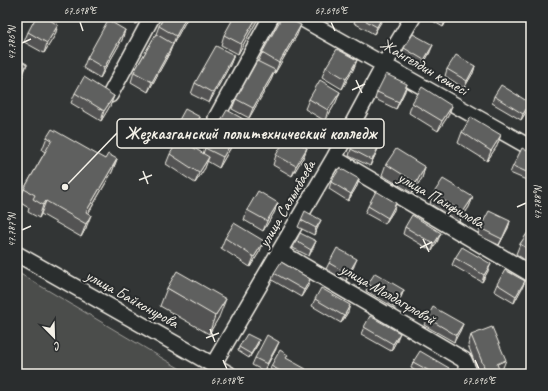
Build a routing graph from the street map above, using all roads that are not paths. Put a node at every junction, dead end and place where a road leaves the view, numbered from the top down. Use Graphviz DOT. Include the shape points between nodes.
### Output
graph roads {
  1 [pos="152,17"];
  2 [pos="271,17"];
  3 [pos="299,17"];
  4 [pos="413,17"];
  5 [pos="384,65"];
  6 [pos="110,95"];
  7 [pos="216,118"];
  8 [pos="531,148"];
  9 [pos="334,158"];
  10 [pos="280,252"];
  11 [pos="17,254"];
  12 [pos="531,274"];
  13 [pos="213,365"];
  14 [pos="229,374"];
  15 [pos="470,374"];
  1 -- 6 [label="street"];
  2 -- 7 [label="street"];
  3 -- 5 [label="street, Жангелдин көшесі"];
  4 -- 5 [label="street, улица Салыкбаева"];
  5 -- 8 [label="street, Жангелдин көшесі"];
  5 -- 9 [label="street, улица Салыкбаева"];
  9 -- 10 [label="street, улица Салыкбаева"];
  9 -- 12 [label="street, улица Панфилова"];
  10 -- 13 [label="street, улица Салыкбаева"];
  10 -- 15 [label="street, улица Молдагуловой" via="464,360"];
  11 -- 13 [label="street, улица Байконурова"];
  13 -- 14 [label="street, улица Байконурова"];
}
